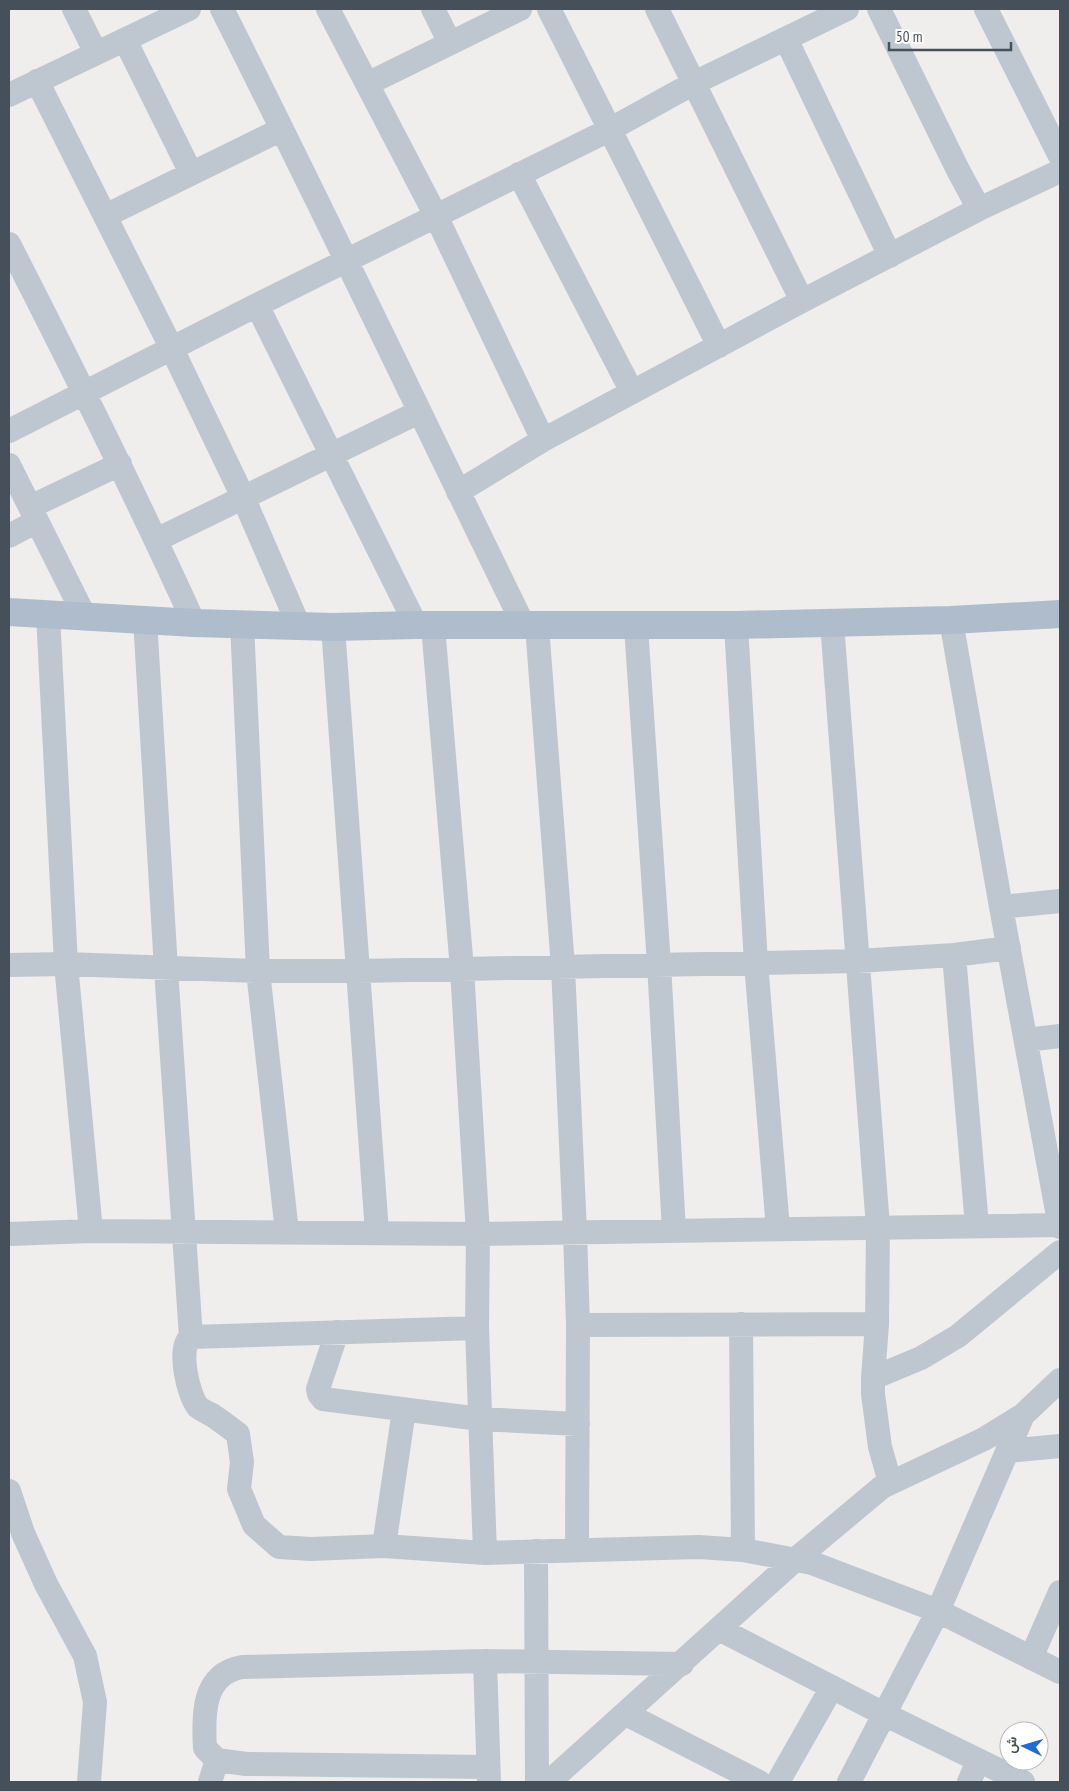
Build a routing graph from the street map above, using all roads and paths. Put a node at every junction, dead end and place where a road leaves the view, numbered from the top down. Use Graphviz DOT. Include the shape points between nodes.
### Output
graph roads {
  1 [pos="74,9"];
  2 [pos="189,9"];
  3 [pos="222,9"];
  4 [pos="328,9"];
  5 [pos="433,9"];
  6 [pos="520,9"];
  7 [pos="549,9"];
  8 [pos="656,9"];
  9 [pos="848,9"];
  10 [pos="879,9"];
  11 [pos="991,10"];
  12 [pos="786,39"];
  13 [pos="125,40"];
  14 [pos="450,43"];
  15 [pos="96,54"];
  16 [pos="37,81"];
  17 [pos="694,83"];
  18 [pos="367,84"];
  19 [pos="9,95"];
  20 [pos="282,129"];
  21 [pos="609,130"];
  22 [pos="1060,156"];
  23 [pos="1060,171"];
  24 [pos="191,174"];
  25 [pos="519,174"];
  26 [pos="979,209"];
  27 [pos="105,216"];
  28 [pos="436,216"];
  29 [pos="9,244"];
  30 [pos="890,256"];
  31 [pos="346,260"];
  32 [pos="802,301"];
  33 [pos="257,305"];
  34 [pos="719,346"];
  35 [pos="172,349"];
  36 [pos="632,392"];
  37 [pos="85,393"];
  38 [pos="418,412"];
  39 [pos="9,431"];
  40 [pos="543,440"];
  41 [pos="331,453"];
  42 [pos="120,464"];
  43 [pos="9,465"];
  44 [pos="458,492"];
  45 [pos="243,497"];
  46 [pos="33,514"];
  47 [pos="9,536"];
  48 [pos="156,540"];
  49 [pos="9,612"];
  50 [pos="48,614"];
  51 [pos="1060,614"];
  52 [pos="85,617"];
  53 [pos="145,619"];
  54 [pos="951,620"];
  55 [pos="194,623"];
  56 [pos="832,623"];
  57 [pos="242,624"];
  58 [pos="424,625"];
  59 [pos="299,626"];
  60 [pos="530,626"];
  61 [pos="636,626"];
  62 [pos="736,626"];
  63 [pos="333,627"];
  64 [pos="1060,901"];
  65 [pos="1000,907"];
  66 [pos="1010,948"];
  67 [pos="954,955"];
  68 [pos="857,961"];
  69 [pos="756,963"];
  70 [pos="66,964"];
  71 [pos="659,964"];
  72 [pos="9,965"];
  73 [pos="563,967"];
  74 [pos="462,968"];
  75 [pos="166,969"];
  76 [pos="258,971"];
  77 [pos="358,971"];
  78 [pos="1060,1036"];
  79 [pos="1026,1040"];
  80 [pos="977,1226"];
  81 [pos="1060,1226"];
  82 [pos="878,1227"];
  83 [pos="778,1229"];
  84 [pos="91,1230"];
  85 [pos="184,1231"];
  86 [pos="674,1231"];
  87 [pos="287,1232"];
  88 [pos="378,1232"];
  89 [pos="575,1232"];
  90 [pos="9,1234"];
  91 [pos="478,1234"];
  92 [pos="1060,1252"];
  93 [pos="741,1324"];
  94 [pos="877,1324"];
  95 [pos="578,1325"];
  96 [pos="477,1328"];
  97 [pos="337,1332"];
  98 [pos="191,1336"];
  99 [pos="873,1378"];
  100 [pos="1060,1380"];
  101 [pos="404,1410"];
  102 [pos="1023,1415"];
  103 [pos="480,1419"];
  104 [pos="578,1424"];
  105 [pos="1060,1446"];
  106 [pos="1007,1451"];
  107 [pos="890,1482"];
  108 [pos="9,1491"];
  109 [pos="384,1546"];
  110 [pos="577,1550"];
  111 [pos="742,1550"];
  112 [pos="536,1551"];
  113 [pos="485,1553"];
  114 [pos="796,1559"];
  115 [pos="1060,1592"];
  116 [pos="938,1611"];
  117 [pos="719,1629"];
  118 [pos="1031,1658"];
  119 [pos="485,1661"];
  120 [pos="535,1661"];
  121 [pos="682,1664"];
  122 [pos="1060,1672"];
  123 [pos="832,1687"];
  124 [pos="626,1714"];
  125 [pos="884,1714"];
  126 [pos="978,1761"];
  127 [pos="214,1771"];
  128 [pos="279,1773"];
  129 [pos="353,1774"];
  130 [pos="488,1775"];
  131 [pos="89,1782"];
  132 [pos="537,1782"];
  133 [pos="550,1782"];
  134 [pos="759,1782"];
  135 [pos="778,1782"];
  136 [pos="849,1782"];
  137 [pos="969,1782"];
  138 [pos="1023,1782"];
  1 -- 15 [label="street"];
  2 -- 13 [label="street"];
  3 -- 20 [label="street"];
  4 -- 18 [label="street"];
  5 -- 14 [label="street"];
  6 -- 14 [label="street"];
  7 -- 21 [label="street"];
  8 -- 17 [label="street"];
  9 -- 12 [label="street"];
  10 -- 26 [label="street"];
  11 -- 22 [label="street"];
  12 -- 17 [label="street"];
  12 -- 30 [label="street"];
  13 -- 15 [label="street"];
  13 -- 24 [label="street"];
  14 -- 18 [label="street"];
  15 -- 16 [label="street"];
  16 -- 19 [label="street"];
  16 -- 27 [label="street"];
  17 -- 21 [label="street"];
  17 -- 32 [label="street"];
  18 -- 28 [label="street"];
  20 -- 24 [label="street"];
  20 -- 31 [label="street"];
  21 -- 25 [label="street"];
  21 -- 34 [label="street"];
  23 -- 26 [label="street"];
  24 -- 27 [label="street"];
  25 -- 28 [label="street"];
  25 -- 36 [label="street"];
  26 -- 30 [label="street"];
  27 -- 35 [label="street"];
  28 -- 31 [label="street"];
  28 -- 40 [label="street"];
  29 -- 37 [label="street"];
  30 -- 32 [label="street"];
  31 -- 33 [label="street"];
  31 -- 38 [label="street"];
  32 -- 34 [label="street"];
  33 -- 35 [label="street"];
  33 -- 41 [label="street"];
  34 -- 36 [label="street"];
  35 -- 37 [label="street"];
  35 -- 45 [label="street"];
  36 -- 40 [label="street"];
  37 -- 39 [label="street"];
  37 -- 42 [label="street"];
  38 -- 41 [label="street"];
  38 -- 44 [label="street"];
  40 -- 44 [label="street"];
  41 -- 45 [label="street"];
  41 -- 58 [label="street"];
  42 -- 46 [label="street"];
  42 -- 48 [label="street"];
  43 -- 46 [label="street"];
  44 -- 60 [label="street"];
  45 -- 48 [label="street"];
  45 -- 59 [label="street"];
  46 -- 47 [label="street"];
  46 -- 52 [label="street"];
  48 -- 55 [label="street"];
  49 -- 50 [label="main road"];
  50 -- 52 [label="main road"];
  50 -- 70 [label="street"];
  51 -- 54 [label="main road"];
  52 -- 53 [label="main road"];
  53 -- 55 [label="main road"];
  53 -- 75 [label="street"];
  54 -- 56 [label="main road"];
  54 -- 65 [label="street"];
  55 -- 57 [label="main road"];
  56 -- 62 [label="main road"];
  56 -- 68 [label="street"];
  57 -- 59 [label="main road"];
  57 -- 76 [label="street"];
  58 -- 60 [label="main road"];
  58 -- 63 [label="main road"];
  58 -- 74 [label="street"];
  59 -- 63 [label="main road"];
  60 -- 61 [label="main road"];
  60 -- 73 [label="street"];
  61 -- 62 [label="main road"];
  61 -- 71 [label="street"];
  62 -- 69 [label="street"];
  63 -- 77 [label="street"];
  64 -- 65 [label="street"];
  65 -- 66 [label="street"];
  66 -- 67 [label="street"];
  66 -- 79 [label="street"];
  67 -- 68 [label="street"];
  67 -- 80 [label="street"];
  68 -- 69 [label="street"];
  68 -- 82 [label="street"];
  69 -- 71 [label="street"];
  69 -- 83 [label="street"];
  70 -- 72 [label="street"];
  70 -- 75 [label="street"];
  70 -- 84 [label="street"];
  71 -- 73 [label="street"];
  71 -- 86 [label="street"];
  73 -- 74 [label="street"];
  73 -- 89 [label="street"];
  74 -- 77 [label="street"];
  74 -- 91 [label="street"];
  75 -- 76 [label="street"];
  75 -- 85 [label="street"];
  76 -- 77 [label="street"];
  76 -- 87 [label="street"];
  77 -- 88 [label="street"];
  78 -- 79 [label="street"];
  79 -- 81 [label="street"];
  80 -- 81 [label="street"];
  80 -- 82 [label="street"];
  82 -- 83 [label="street"];
  82 -- 94 [label="street"];
  83 -- 86 [label="street"];
  84 -- 85 [label="street"];
  84 -- 90 [label="street"];
  85 -- 87 [label="street"];
  85 -- 98 [label="street"];
  86 -- 89 [label="street"];
  87 -- 88 [label="street"];
  88 -- 91 [label="street"];
  89 -- 91 [label="street"];
  89 -- 95 [label="street"];
  91 -- 96 [label="street"];
  92 -- 99 [label="street" via="958,1336 921,1358"];
  93 -- 94 [label="street"];
  93 -- 95 [label="street"];
  93 -- 111 [label="street"];
  94 -- 99 [label="street"];
  95 -- 104 [label="street"];
  96 -- 97 [label="street"];
  96 -- 103 [label="street"];
  97 -- 98 [label="street"];
  97 -- 101 [label="street" via="318,1389 321,1397"];
  98 -- 109 [label="street" via="185,1348 189,1388 198,1407 238,1434 242,1462 239,1489 254,1525 279,1547"];
  99 -- 107 [label="street" via="880,1447"];
  100 -- 102 [label="street"];
  101 -- 103 [label="street"];
  101 -- 109 [label="street"];
  102 -- 106 [label="street"];
  102 -- 107 [label="street" via="984,1439"];
  103 -- 104 [label="street"];
  103 -- 113 [label="street"];
  104 -- 110 [label="street"];
  105 -- 106 [label="street"];
  106 -- 116 [label="street"];
  107 -- 114 [label="street"];
  108 -- 131 [label="street" via="42,1575 85,1656 96,1702"];
  109 -- 113 [label="street"];
  110 -- 111 [label="street" via="699,1547"];
  110 -- 112 [label="street"];
  111 -- 114 [label="street"];
  112 -- 113 [label="street"];
  112 -- 120 [label="street"];
  114 -- 116 [label="street" via="812,1562"];
  114 -- 117 [label="street"];
  115 -- 118 [label="street"];
  116 -- 118 [label="street"];
  116 -- 125 [label="street"];
  117 -- 121 [label="street"];
  117 -- 123 [label="street"];
  118 -- 122 [label="street"];
  119 -- 120 [label="street"];
  119 -- 127 [label="street" via="233,1668 217,1679 208,1694 203,1722 205,1748"];
  119 -- 130 [label="street"];
  120 -- 121 [label="street"];
  120 -- 132 [label="street"];
  121 -- 124 [label="street"];
  123 -- 125 [label="street"];
  123 -- 135 [label="street"];
  124 -- 133 [label="street"];
  124 -- 134 [label="street"];
  125 -- 126 [label="street"];
  125 -- 136 [label="street"];
  126 -- 137 [label="street"];
  126 -- 138 [label="street"];
  127 -- 128 [label="street" via="246,1764"];
  128 -- 129 [label="street"];
  129 -- 130 [label="street"];
}
